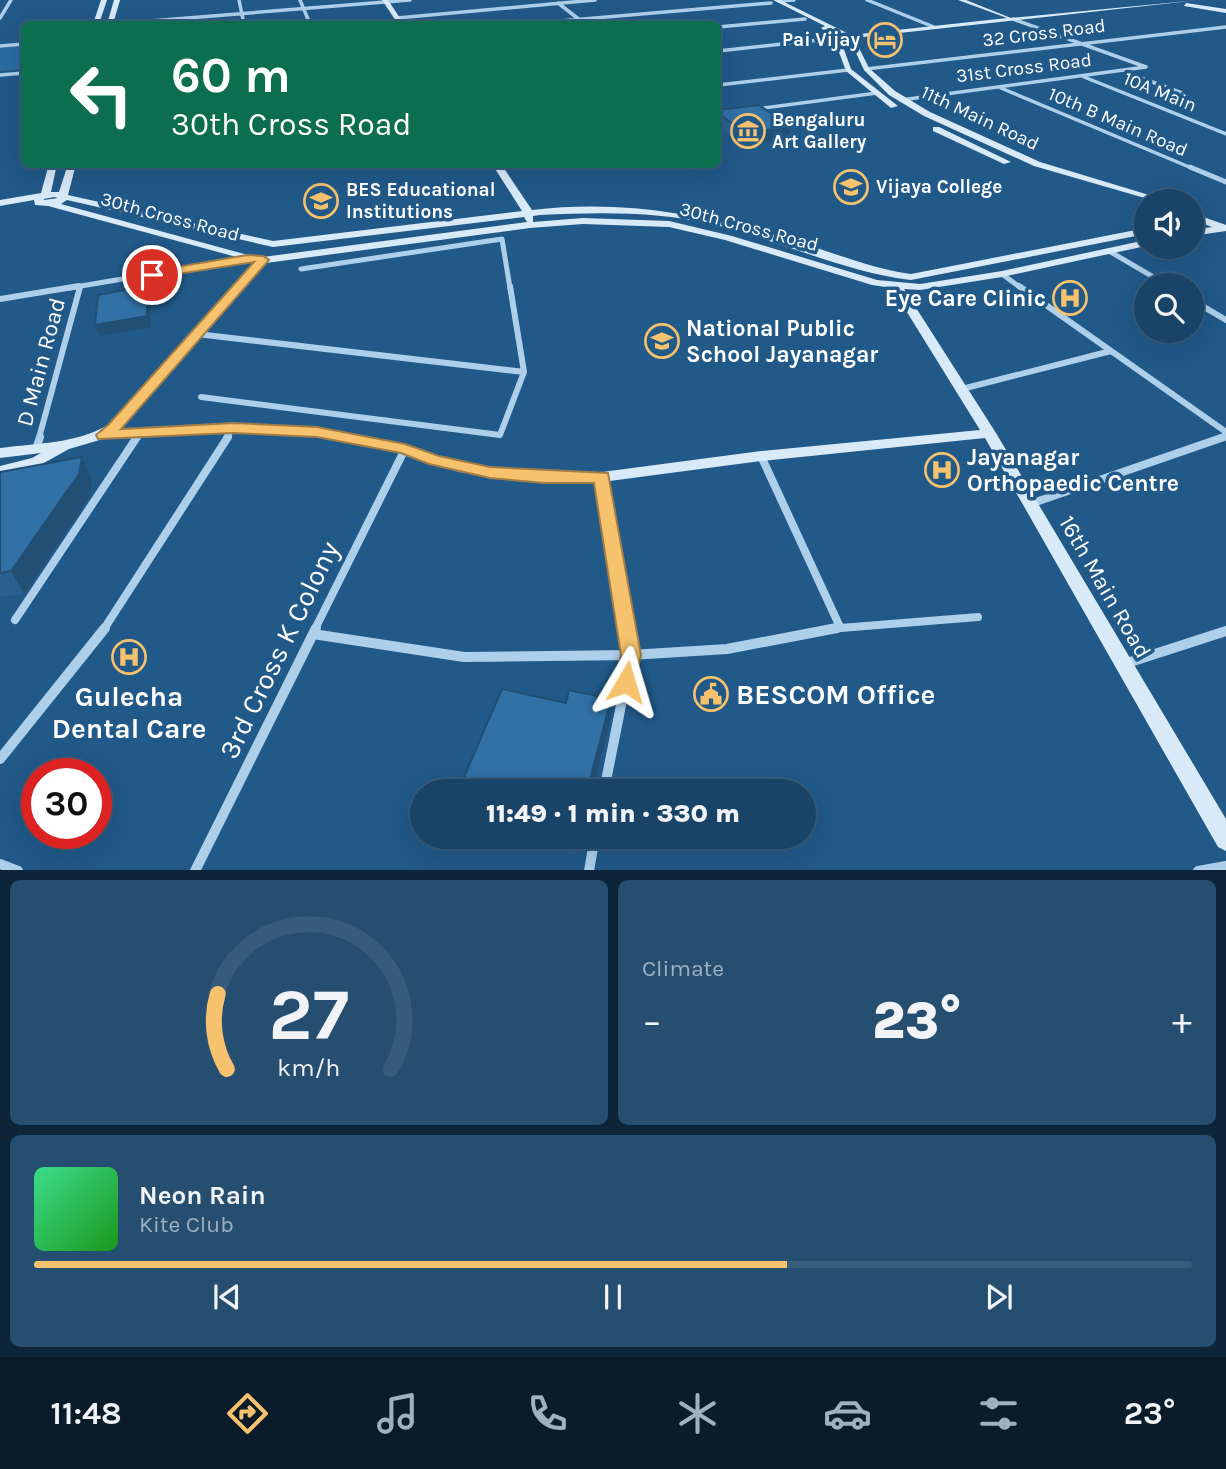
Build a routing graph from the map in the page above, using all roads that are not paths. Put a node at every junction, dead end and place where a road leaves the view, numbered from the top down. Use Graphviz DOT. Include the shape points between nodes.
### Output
graph roads {
  1 [pos="11,0"];
  2 [pos="104,0"];
  3 [pos="117,0"];
  4 [pos="239,0"];
  5 [pos="300,0"];
  6 [pos="410,0"];
  7 [pos="554,0"];
  8 [pos="595,0"];
  9 [pos="794,0"];
  10 [pos="867,0"];
  11 [pos="961,0"];
  12 [pos="969,0"];
  13 [pos="1161,0"];
  14 [pos="1196,0"];
  15 [pos="386,1"];
  16 [pos="773,1"];
  17 [pos="1177,1"];
  18 [pos="559,3"];
  19 [pos="304,9"];
  20 [pos="1226,9"];
  21 [pos="242,14"];
  22 [pos="0,18"];
  23 [pos="397,18"];
  24 [pos="806,19"];
  25 [pos="1013,19"];
  26 [pos="578,20"];
  27 [pos="97,21"];
  28 [pos="112,21"];
  29 [pos="150,21"];
  30 [pos="243,21"];
  31 [pos="309,21"];
  32 [pos="399,21"];
  33 [pos="565,21"];
  34 [pos="721,27"];
  35 [pos="934,27"];
  36 [pos="1226,27"];
  37 [pos="851,37"];
  38 [pos="836,38"];
  39 [pos="1079,43"];
  40 [pos="21,44"];
  41 [pos="0,46"];
  42 [pos="721,51"];
  43 [pos="866,69"];
  44 [pos="848,70"];
  45 [pos="1124,72"];
  46 [pos="21,73"];
  47 [pos="0,75"];
  48 [pos="1083,77"];
  49 [pos="721,85"];
  50 [pos="999,87"];
  51 [pos="877,93"];
  52 [pos="1182,93"];
  53 [pos="901,100"];
  54 [pos="744,111"];
  55 [pos="1226,134"];
  56 [pos="52,168"];
  57 [pos="71,168"];
  58 [pos="498,168"];
  59 [pos="1226,182"];
  60 [pos="1134,192"];
  61 [pos="64,196"];
  62 [pos="44,200"];
  63 [pos="1134,200"];
  64 [pos="0,203"];
  65 [pos="0,210"];
  66 [pos="1204,215"];
  67 [pos="529,219"];
  68 [pos="1204,220"];
  69 [pos="1224,223"];
  70 [pos="1204,229"];
  71 [pos="1134,233"];
  72 [pos="1134,246"];
  73 [pos="1110,251"];
  74 [pos="247,258"];
  75 [pos="263,260"];
  76 [pos="301,269"];
  77 [pos="1147,273"];
  78 [pos="1002,274"];
  79 [pos="80,287"];
  80 [pos="897,287"];
  81 [pos="0,299"];
  82 [pos="1204,306"];
  83 [pos="1226,320"];
  84 [pos="197,334"];
  85 [pos="1111,351"];
  86 [pos="524,373"];
  87 [pos="962,388"];
  88 [pos="201,397"];
  89 [pos="233,428"];
  90 [pos="139,433"];
  91 [pos="989,433"];
  92 [pos="1226,434"];
  93 [pos="104,435"];
  94 [pos="67,445"];
  95 [pos="37,446"];
  96 [pos="405,449"];
  97 [pos="0,453"];
  98 [pos="761,456"];
  99 [pos="0,471"];
  100 [pos="602,477"];
  101 [pos="1030,504"];
  102 [pos="978,617"];
  103 [pos="15,620"];
  104 [pos="840,627"];
  105 [pos="1226,631"];
  106 [pos="313,634"];
  107 [pos="631,655"];
  108 [pos="1124,664"];
  109 [pos="0,759"];
  110 [pos="606,779"];
  111 [pos="1226,840"];
  112 [pos="593,849"];
  113 [pos="0,864"];
  114 [pos="1226,866"];
  115 [pos="18,870"];
  116 [pos="195,870"];
  117 [pos="589,870"];
  118 [pos="1198,870"];
  1 -- 22 [label="street"];
  2 -- 27 [label="main road"];
  3 -- 28 [label="main road"];
  4 -- 21 [label="street"];
  5 -- 19 [label="street"];
  6 -- 15 [label="street"];
  7 -- 18 [label="street"];
  8 -- 18 [label="street"];
  9 -- 16 [label="street"];
  10 -- 35 [label="street"];
  11 -- 12 [label="street"];
  11 -- 25 [label="main road"];
  13 -- 17 [label="main road"];
  14 -- 17 [label="main road"];
  15 -- 19 [label="street"];
  15 -- 23 [label="main road"];
  16 -- 24 [label="main road"];
  16 -- 26 [label="street"];
  16 -- 37 [label="main road"];
  17 -- 20 [label="main road"];
  17 -- 20 [label="main road"];
  17 -- 25 [label="main road"];
  18 -- 23 [label="street"];
  18 -- 26 [label="street"];
  19 -- 21 [label="street"];
  19 -- 31 [label="street"];
  21 -- 29 [label="street"];
  21 -- 30 [label="street"];
  23 -- 32 [label="main road"];
  24 -- 34 [label="street"];
  24 -- 38 [label="main road"];
  25 -- 35 [label="main road"];
  25 -- 39 [label="street"];
  26 -- 33 [label="street"];
  35 -- 37 [label="main road"];
  36 -- 39 [label="street, 32 Cross Road"];
  37 -- 38 [label="main road"];
  37 -- 43 [label="main road, 11th Main Road"];
  38 -- 42 [label="street"];
  38 -- 44 [label="main road"];
  39 -- 43 [label="street, 32 Cross Road"];
  39 -- 45 [label="street, 31st Cross Road" via="1148,69"];
  40 -- 41 [label="street"];
  43 -- 53 [label="main road, 11th Main Road"];
  44 -- 49 [label="street"];
  44 -- 51 [label="main road, 11th Main Road"];
  45 -- 48 [label="street, 31st Cross Road"];
  45 -- 52 [label="street"];
  46 -- 47 [label="street"];
  48 -- 50 [label="street, 31st Cross Road"];
  48 -- 55 [label="street, 10A Main"];
  50 -- 53 [label="street, 31st Cross Road"];
  50 -- 59 [label="street, 10th B Main Road"];
  51 -- 54 [label="street"];
  51 -- 63 [label="main road, 11th Main Road" via="910,116 985,153"];
  53 -- 60 [label="main road, 11th Main Road" via="1037,164"];
  56 -- 62 [label="main road"];
  57 -- 61 [label="main road"];
  58 -- 67 [label="main road"];
  61 -- 62 [label="main road, 30th Cross Road"];
  61 -- 67 [label="main road, 30th Cross Road" via="273,244"];
  62 -- 64 [label="main road"];
  62 -- 65 [label="main road"];
  62 -- 74 [label="main road, 30th Cross Road"];
  66 -- 69 [label="main road"];
  67 -- 71 [label="main road, 30th Cross Road" via="614,209 672,214 768,236 880,273 911,277"];
  67 -- 75 [label="main road, 30th Cross Road"];
  67 -- 80 [label="main road, 30th Cross Road" via="669,224"];
  68 -- 69 [label="main road"];
  69 -- 70 [label="main road"];
  72 -- 73 [label="main road, 30th Cross Road"];
  73 -- 77 [label="street"];
  73 -- 78 [label="main road, 30th Cross Road"];
  74 -- 75 [label="main road, 30th Cross Road"];
  74 -- 79 [label="street"];
  75 -- 84 [label="main road"];
  76 -- 86 [label="street" via="502,239"];
  78 -- 80 [label="main road, 30th Cross Road"];
  78 -- 85 [label="street"];
  79 -- 81 [label="street"];
  79 -- 95 [label="street, D Main Road"];
  80 -- 87 [label="main road, 16th Main Road"];
  82 -- 83 [label="street"];
  84 -- 86 [label="street"];
  84 -- 93 [label="main road"];
  85 -- 87 [label="street"];
  85 -- 92 [label="street"];
  86 -- 88 [label="street" via="500,435"];
  87 -- 91 [label="main road, 16th Main Road"];
  89 -- 90 [label="main road"];
  89 -- 96 [label="main road" via="317,432"];
  89 -- 109 [label="street" via="111,620"];
  90 -- 93 [label="main road"];
  90 -- 103 [label="street"];
  91 -- 98 [label="main road"];
  91 -- 101 [label="main road, 16th Main Road"];
  92 -- 101 [label="street"];
  93 -- 94 [label="main road"];
  94 -- 95 [label="main road"];
  94 -- 99 [label="main road" via="37,461"];
  95 -- 97 [label="main road"];
  96 -- 100 [label="main road" via="490,473"];
  96 -- 106 [label="street, 3rd Cross K Colony"];
  98 -- 100 [label="main road"];
  98 -- 104 [label="street"];
  100 -- 107 [label="street"];
  101 -- 108 [label="main road, 16th Main Road"];
  102 -- 104 [label="street"];
  104 -- 107 [label="street" via="727,649"];
  105 -- 108 [label="street"];
  106 -- 107 [label="street" via="464,657"];
  106 -- 116 [label="street, 3rd Cross K Colony"];
  107 -- 110 [label="street"];
  108 -- 111 [label="main road, 16th Main Road"];
  112 -- 117 [label="street"];
  113 -- 115 [label="street"];
  114 -- 118 [label="street"];
}
